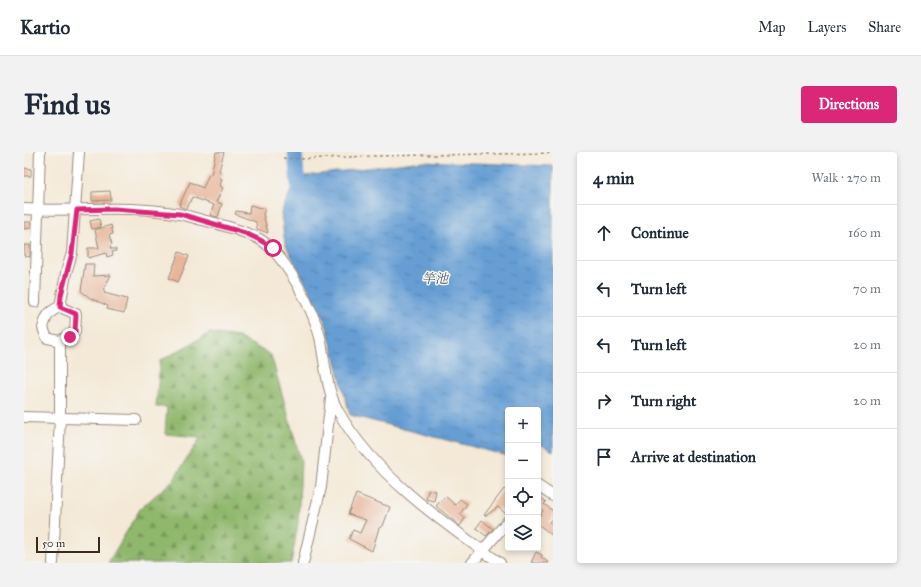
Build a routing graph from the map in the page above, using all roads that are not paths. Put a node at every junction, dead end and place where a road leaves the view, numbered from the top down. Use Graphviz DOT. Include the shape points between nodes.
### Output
graph roads {
  1 [pos="40,152"];
  2 [pos="79,152"];
  3 [pos="24,209"];
  4 [pos="37,210"];
  5 [pos="77,210"];
  6 [pos="35,302"];
  7 [pos="60,307"];
  8 [pos="60,341"];
  9 [pos="331,396"];
  10 [pos="24,417"];
  11 [pos="60,418"];
  12 [pos="136,420"];
  13 [pos="541,488"];
  14 [pos="553,496"];
  15 [pos="505,525"];
  16 [pos="483,551"];
  17 [pos="53,563"];
  18 [pos="303,563"];
  19 [pos="472,563"];
  20 [pos="500,563"];
  1 -- 4 [label="street"];
  2 -- 5 [label="street"];
  3 -- 4 [label="street"];
  4 -- 5 [label="street"];
  4 -- 6 [label="street"];
  5 -- 7 [label="street" via="72,253"];
  5 -- 9 [label="street" via="114,209 180,214 245,233 273,248 294,279 317,326"];
  7 -- 8 [label="street" via="76,314 75,332"];
  7 -- 8 [label="street" via="46,316 43,328 47,338"];
  8 -- 11 [label="street"];
  9 -- 16 [label="street" via="337,410 359,443 383,471"];
  9 -- 18 [label="street" via="320,487"];
  10 -- 11 [label="street"];
  11 -- 12 [label="street"];
  11 -- 17 [label="street"];
  13 -- 14 [label="street"];
  15 -- 16 [label="street"];
  16 -- 19 [label="street"];
  16 -- 20 [label="street"];
}
